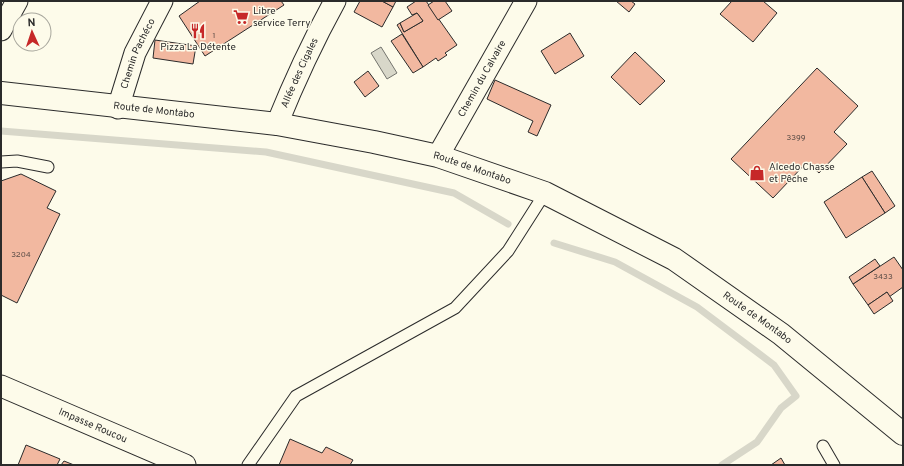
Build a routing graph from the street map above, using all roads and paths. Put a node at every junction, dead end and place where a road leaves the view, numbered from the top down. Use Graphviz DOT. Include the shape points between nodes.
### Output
graph roads {
  1 [pos="17,1"];
  2 [pos="162,1"];
  3 [pos="335,1"];
  4 [pos="526,1"];
  5 [pos="1,30"];
  6 [pos="1,94"];
  7 [pos="118,108"];
  8 [pos="277,124"];
  9 [pos="438,156"];
  10 [pos="1,162"];
  11 [pos="48,167"];
  12 [pos="545,193"];
  13 [pos="1,386"];
  14 [pos="878,412"];
  15 [pos="903,434"];
  16 [pos="823,446"];
  17 [pos="903,451"];
  18 [pos="184,465"];
  19 [pos="248,465"];
  20 [pos="834,465"];
  1 -- 5 [label="street"];
  2 -- 7 [label="street, Chemin Pachéco" via="135,53"];
  3 -- 8 [label="street, Allée des Cigales"];
  4 -- 9 [label="street, Chemin du Calvaire"];
  6 -- 7 [label="main road, Route de Montabo"];
  7 -- 8 [label="main road, Route de Montabo"];
  8 -- 9 [label="main road, Route de Montabo"];
  9 -- 12 [label="main road, Route de Montabo"];
  10 -- 11 [label="lane" via="17,161"];
  12 -- 14 [label="main road, Route de Montabo" via="674,259 781,334"];
  12 -- 19 [label="lane" via="508,251 455,308 296,396"];
  13 -- 18 [label="street, Impasse Roucou"];
  14 -- 15 [label="main road, Route de Montabo"];
  14 -- 17 [label="main road, Route de Montabo"];
  16 -- 20 [label="lane"];
}
